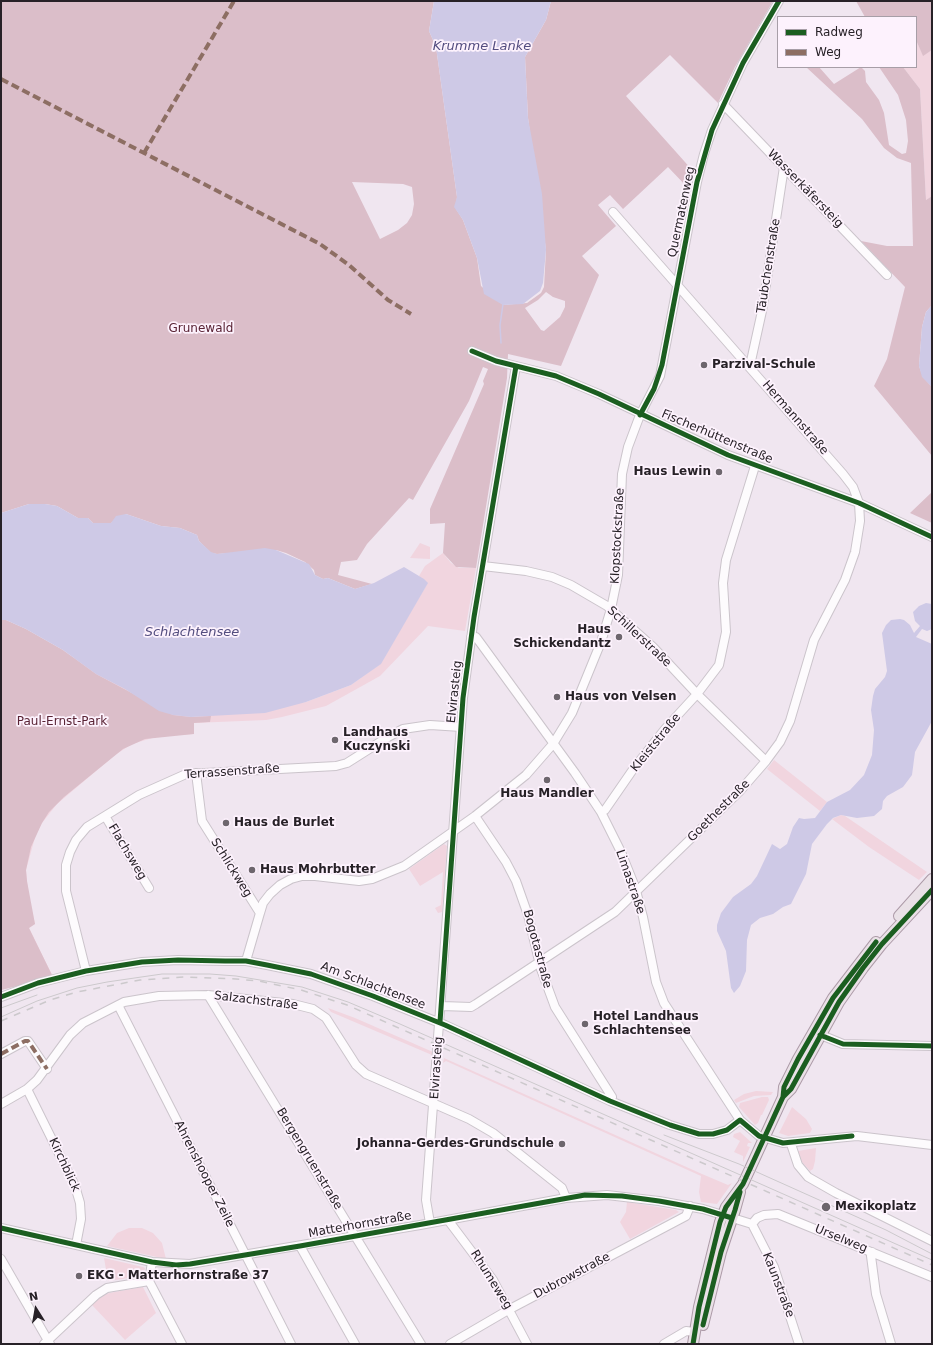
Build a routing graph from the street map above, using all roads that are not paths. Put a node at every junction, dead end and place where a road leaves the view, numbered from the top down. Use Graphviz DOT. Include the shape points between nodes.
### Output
graph roads {
  1 [pos="779,1"];
  2 [pos="723,104"];
  3 [pos="784,166"];
  4 [pos="613,212"];
  5 [pos="886,274"];
  6 [pos="677,285"];
  7 [pos="472,350"];
  8 [pos="748,364"];
  9 [pos="516,366"];
  10 [pos="640,415"];
  11 [pos="755,466"];
  12 [pos="859,503"];
  13 [pos="932,537"];
  14 [pos="482,566"];
  15 [pos="611,609"];
  16 [pos="471,637"];
  17 [pos="697,694"];
  18 [pos="461,727"];
  19 [pos="553,744"];
  20 [pos="766,761"];
  21 [pos="196,773"];
  22 [pos="601,812"];
  23 [pos="105,816"];
  24 [pos="475,816"];
  25 [pos="453,831"];
  26 [pos="932,879"];
  27 [pos="150,888"];
  28 [pos="932,890"];
  29 [pos="636,892"];
  30 [pos="260,913"];
  31 [pos="246,961"];
  32 [pos="539,963"];
  33 [pos="86,971"];
  34 [pos="208,995"];
  35 [pos="1,997"];
  36 [pos="118,1004"];
  37 [pos="442,1006"];
  38 [pos="440,1022"];
  39 [pos="817,1033"];
  40 [pos="932,1046"];
  41 [pos="1,1054"];
  42 [pos="47,1069"];
  43 [pos="27,1089"];
  44 [pos="610,1101"];
  45 [pos="1,1104"];
  46 [pos="435,1104"];
  47 [pos="740,1120"];
  48 [pos="764,1138"];
  49 [pos="791,1144"];
  50 [pos="932,1145"];
  51 [pos="566,1198"];
  52 [pos="690,1206"];
  53 [pos="728,1216"];
  54 [pos="448,1220"];
  55 [pos="430,1223"];
  56 [pos="752,1224"];
  57 [pos="1,1228"];
  58 [pos="356,1236"];
  59 [pos="932,1241"];
  60 [pos="76,1245"];
  61 [pos="300,1246"];
  62 [pos="872,1252"];
  63 [pos="245,1255"];
  64 [pos="1,1259"];
  65 [pos="152,1262"];
  66 [pos="932,1277"];
  67 [pos="149,1281"];
  68 [pos="510,1309"];
  69 [pos="695,1332"];
  70 [pos="47,1343"];
  71 [pos="182,1344"];
  72 [pos="291,1344"];
  73 [pos="355,1344"];
  74 [pos="421,1344"];
  75 [pos="450,1344"];
  76 [pos="528,1344"];
  77 [pos="664,1344"];
  78 [pos="693,1344"];
  79 [pos="699,1344"];
  80 [pos="799,1344"];
  81 [pos="891,1344"];
  1 -- 2 [label="street, Quermatenweg"];
  2 -- 3 [label="street, Wasserkäfersteig"];
  2 -- 6 [label="street, Quermatenweg" via="712,130 697,182"];
  3 -- 5 [label="street, Wasserkäfersteig"];
  3 -- 8 [label="street, Täubchenstraße" via="762,311 752,360"];
  4 -- 6 [label="street, Hermannstraße"];
  6 -- 8 [label="street, Hermannstraße"];
  6 -- 10 [label="street, Quermatenweg" via="660,376"];
  7 -- 9 [label="street, Fischerhüttenstraße" via="496,361"];
  8 -- 12 [label="street, Hermannstraße" via="843,474 853,487"];
  9 -- 10 [label="street, Fischerhüttenstraße" via="556,376"];
  9 -- 14 [label="street, Elvirasteig"];
  10 -- 11 [label="street, Fischerhüttenstraße"];
  10 -- 15 [label="street, Klopstockstraße" via="628,447 622,474 618,575"];
  11 -- 12 [label="street, Fischerhüttenstraße"];
  11 -- 17 [label="street, Kleiststraße" via="726,560 723,583 726,632 722,655 713,674"];
  12 -- 13 [label="street, Fischerhüttenstraße"];
  12 -- 20 [label="street, Goethestraße" via="858,538 851,566 814,640 790,721 780,742"];
  14 -- 15 [label="street, Schillerstraße" via="552,577 571,585"];
  14 -- 16 [label="street, Elvirasteig"];
  15 -- 17 [label="street, Schillerstraße" via="653,647"];
  15 -- 19 [label="street, Klopstockstraße" via="588,678 572,713"];
  16 -- 18 [label="street, Elvirasteig"];
  16 -- 19 [label="street, Limastraße" via="476,637"];
  17 -- 20 [label="street, Schillerstraße"];
  17 -- 22 [label="street, Kleiststraße" via="665,729"];
  18 -- 21 [label="street, Terrassenstraße" via="430,725 403,729 347,763 336,766"];
  18 -- 25 [label="street, Elvirasteig"];
  19 -- 22 [label="street, Limastraße"];
  19 -- 24 [label="street, Klopstockstraße" via="526,775"];
  20 -- 29 [label="street, Goethestraße" via="739,792"];
  21 -- 23 [label="street, Terrassenstraße" via="177,776"];
  21 -- 30 [label="street, Schlickweg" via="202,821"];
  22 -- 29 [label="street, Limastraße" via="621,852"];
  23 -- 27 [label="street, Flachsweg"];
  23 -- 33 [label="street, Terrassenstraße" via="76,840 66,865 66,891"];
  24 -- 25 [label="street, Klopstockstraße"];
  24 -- 32 [label="street, Bogotastraße" via="506,862 516,882 528,915"];
  25 -- 30 [label="street, Klopstockstraße" via="404,866 372,879 344,881 302,876 291,879 270,894 263,903"];
  25 -- 37 [label="street, Elvirasteig"];
  26 -- 39 [label="main road" via="858,963 833,998"];
  28 -- 39 [label="main road" via="882,944"];
  29 -- 32 [label="street, Goethestraße" via="615,912"];
  29 -- 47 [label="street, Limastraße" via="656,982 664,1003"];
  30 -- 31 [label="street"];
  31 -- 33 [label="street, Am Schlachtensee" via="142,962"];
  31 -- 38 [label="street, Am Schlachtensee" via="321,977"];
  32 -- 37 [label="street, Goethestraße" via="471,1007"];
  32 -- 44 [label="street, Bogotastraße" via="555,1007 612,1097"];
  33 -- 35 [label="street, Am Schlachtensee" via="38,983"];
  34 -- 36 [label="street, Salzachstraße" via="160,996"];
  34 -- 46 [label="street, Salzachstraße" via="293,1004 312,1009 326,1018 356,1065 366,1074"];
  34 -- 58 [label="street, Bergengruenstraße"];
  36 -- 42 [label="street, Salzachstraße" via="90,1018 77,1028"];
  36 -- 63 [label="street, Ahrenshooper Zeile"];
  37 -- 38 [label="street, Elvirasteig"];
  38 -- 44 [label="street, Am Schlachtensee"];
  38 -- 46 [label="street, Elvirasteig"];
  39 -- 40 [label="street" via="843,1044"];
  39 -- 48 [label="main road" via="791,1089 784,1097"];
  41 -- 42 [label="street" via="25,1040"];
  42 -- 43 [label="street, Salzachstraße"];
  43 -- 45 [label="street, Salzachstraße"];
  43 -- 60 [label="street, Kirchblick" via="75,1186 81,1219"];
  44 -- 47 [label="street, Am Schlachtensee" via="642,1115 699,1134 718,1133"];
  46 -- 51 [label="street, Salzachstraße" via="493,1133 562,1188"];
  46 -- 55 [label="street, Elvirasteig" via="426,1200"];
  47 -- 48 [label="street, Limastraße" via="752,1132"];
  48 -- 49 [label="street, Limastraße"];
  48 -- 53 [label="main road"];
  49 -- 50 [label="street, Limastraße" via="838,1136 857,1136"];
  49 -- 59 [label="street" via="798,1165 813,1180"];
  51 -- 52 [label="street, Matterhornstraße" via="614,1195"];
  51 -- 54 [label="street, Matterhornstraße"];
  52 -- 53 [label="street, Matterhornstraße"];
  52 -- 68 [label="street, Dubrowstraße" via="686,1216"];
  53 -- 56 [label="street"];
  53 -- 69 [label="main road" via="707,1271"];
  53 -- 79 [label="main road"];
  54 -- 55 [label="street, Matterhornstraße"];
  54 -- 68 [label="street, Rhumeweg" via="494,1280"];
  55 -- 58 [label="street, Matterhornstraße"];
  56 -- 62 [label="street, Urselweg" via="764,1215 778,1214"];
  56 -- 80 [label="street, Kaunstraße" via="774,1267"];
  57 -- 60 [label="street, Matterhornstraße"];
  58 -- 61 [label="street, Matterhornstraße"];
  58 -- 74 [label="street, Bergengruenstraße"];
  60 -- 65 [label="street, Matterhornstraße"];
  61 -- 63 [label="street, Matterhornstraße"];
  61 -- 73 [label="street"];
  62 -- 66 [label="street, Urselweg"];
  62 -- 81 [label="street" via="876,1294"];
  63 -- 65 [label="street, Matterhornstraße" via="190,1264"];
  63 -- 72 [label="street, Ahrenshooper Zeile"];
  64 -- 70 [label="street"];
  65 -- 67 [label="street"];
  67 -- 70 [label="street" via="107,1288 96,1295"];
  67 -- 71 [label="street"];
  68 -- 75 [label="street, Dubrowstraße"];
  68 -- 76 [label="street, Rhumeweg"];
  69 -- 77 [label="street" via="686,1332"];
  69 -- 78 [label="main road"];
}
